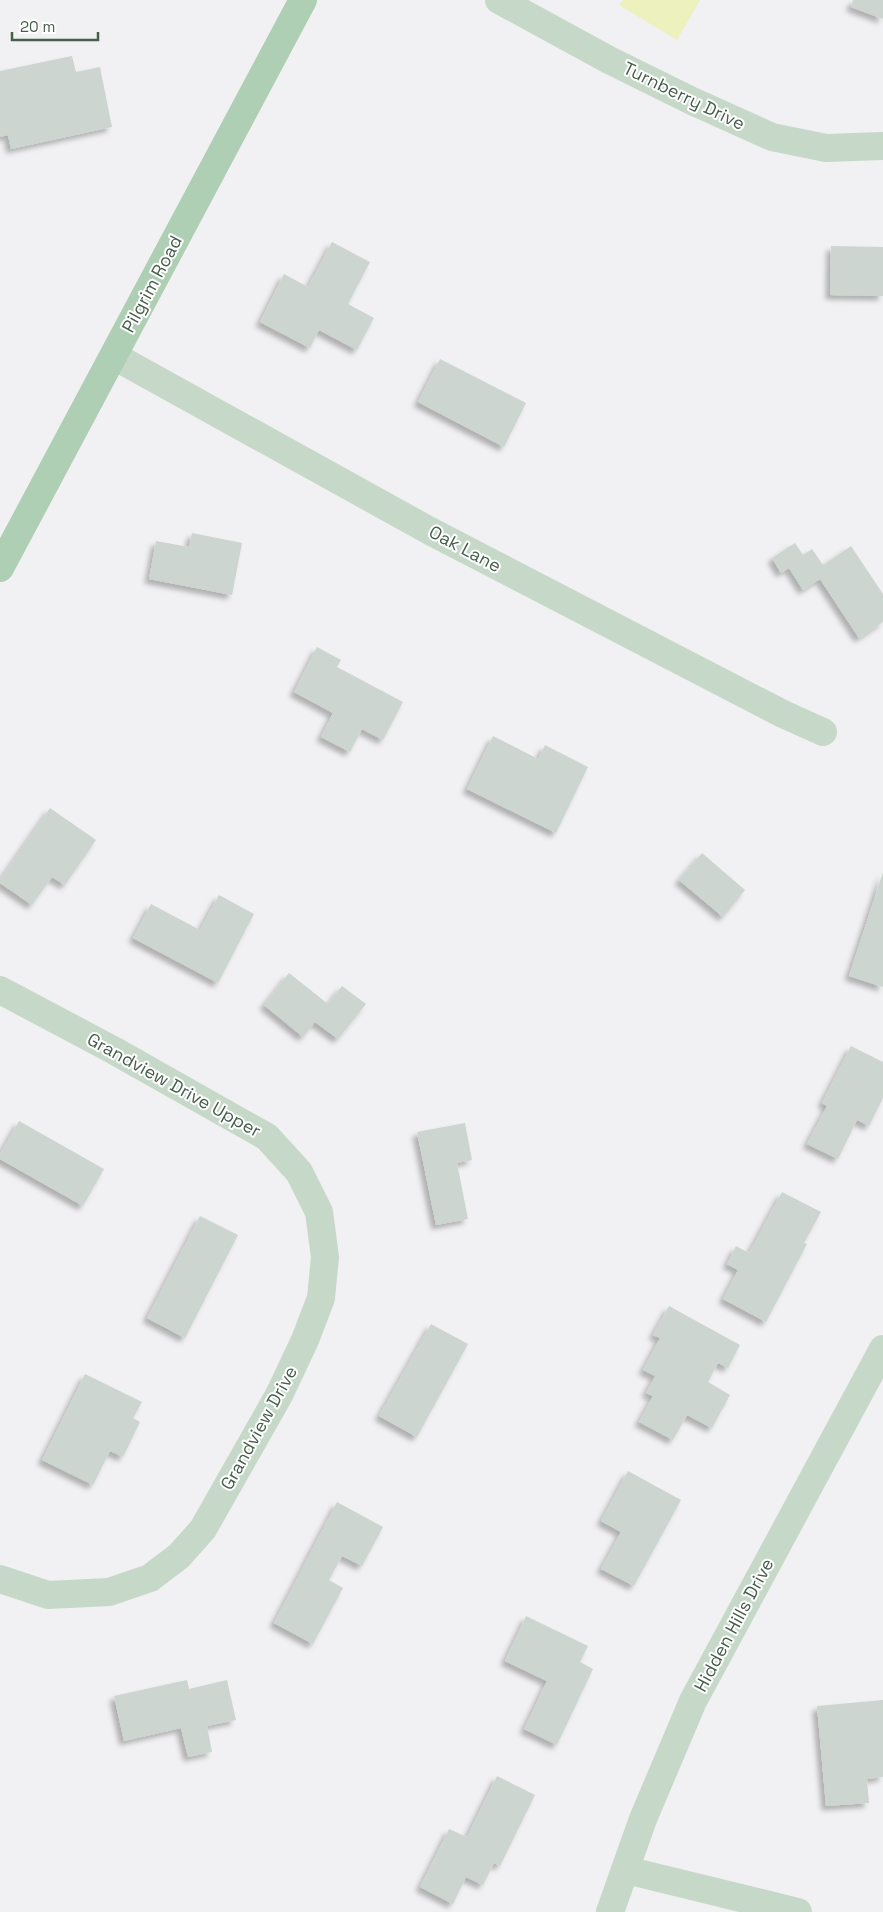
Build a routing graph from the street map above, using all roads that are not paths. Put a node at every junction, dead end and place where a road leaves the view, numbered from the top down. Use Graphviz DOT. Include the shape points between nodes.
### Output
graph roads {
  1 [pos="304,0"];
  2 [pos="499,0"];
  3 [pos="883,146"];
  4 [pos="114,356"];
  5 [pos="0,568"];
  6 [pos="823,732"];
  7 [pos="0,990"];
  8 [pos="319,1212"];
  9 [pos="883,1349"];
  10 [pos="0,1579"];
  11 [pos="626,1870"];
  12 [pos="610,1912"];
  13 [pos="798,1912"];
  1 -- 4 [label="main road, Pilgrim Road"];
  2 -- 3 [label="street, Turnberry Drive" via="692,102 772,137 826,148"];
  4 -- 5 [label="main road, Pilgrim Road"];
  4 -- 6 [label="street, Oak Lane" via="430,531"];
  7 -- 8 [label="street, Grandview Drive Upper" via="266,1137 299,1172"];
  8 -- 10 [label="street, Grandview Drive" via="325,1257 321,1298 279,1395 197,1536 179,1556 150,1578 109,1592 48,1595"];
  9 -- 11 [label="street, Hidden Hills Drive" via="693,1701 662,1770"];
  11 -- 12 [label="street, Hidden Hills Drive"];
  11 -- 13 [label="street"];
}
